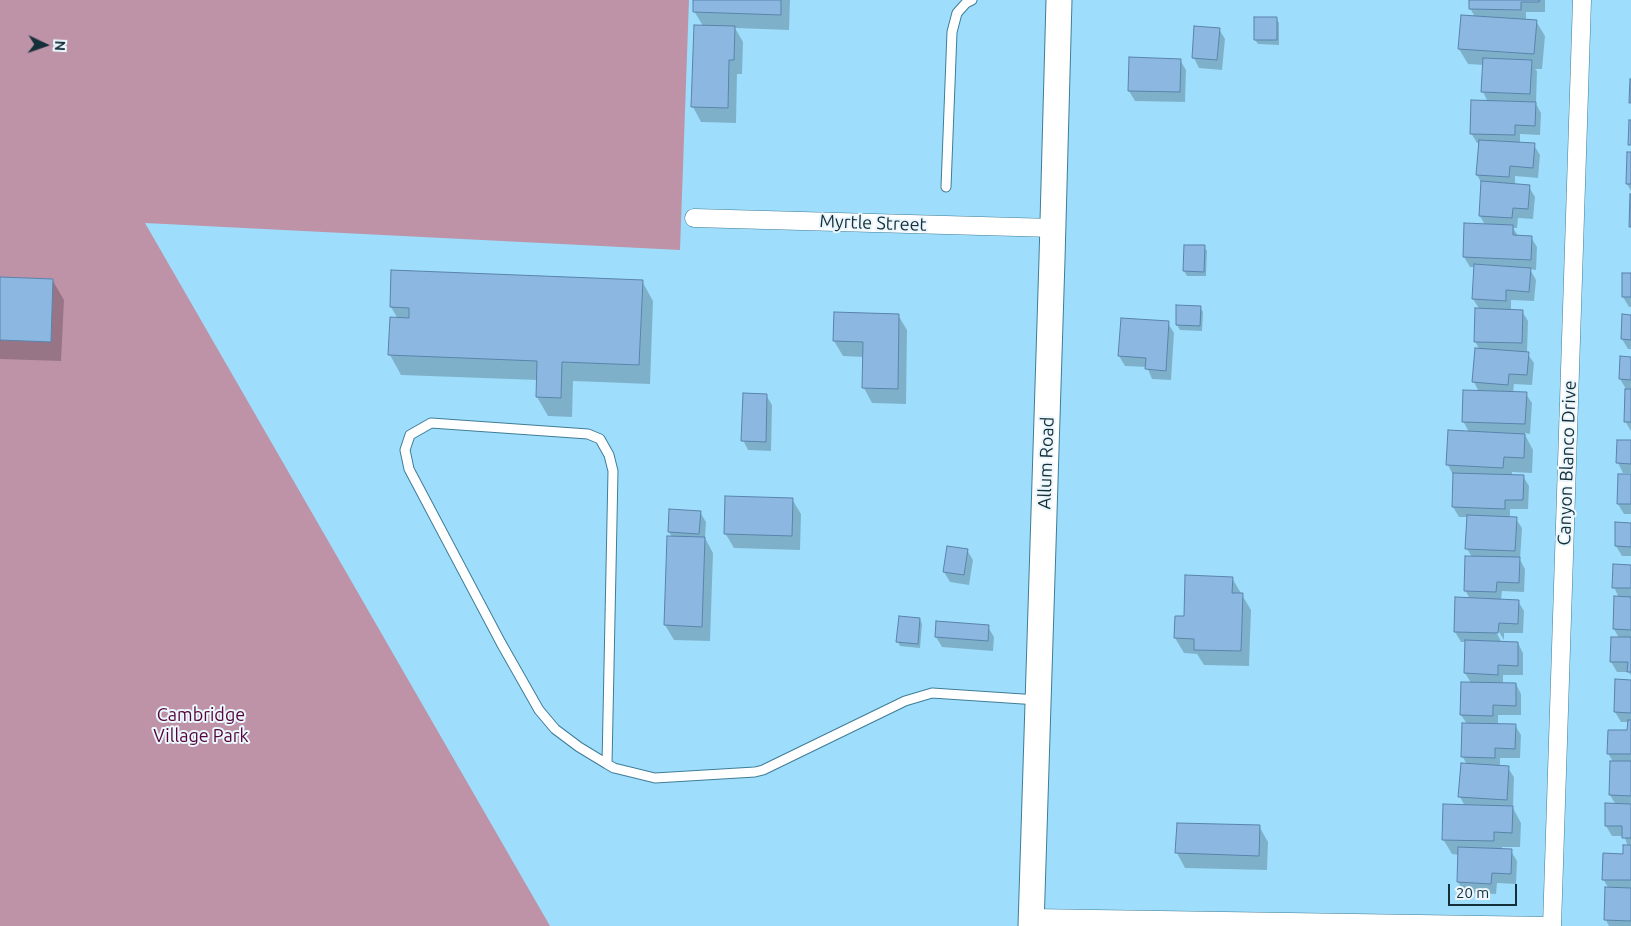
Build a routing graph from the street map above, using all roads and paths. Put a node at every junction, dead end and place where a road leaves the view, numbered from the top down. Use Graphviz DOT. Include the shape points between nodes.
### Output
graph roads {
  1 [pos="972,0"];
  2 [pos="1059,0"];
  3 [pos="1582,0"];
  4 [pos="946,188"];
  5 [pos="694,218"];
  6 [pos="1053,228"];
  7 [pos="1038,700"];
  8 [pos="607,764"];
  9 [pos="1031,922"];
  10 [pos="1547,926"];
  11 [pos="1552,926"];
  1 -- 4 [label="lane" via="956,13 952,32"];
  2 -- 6 [label="street, Allum Road"];
  3 -- 11 [label="street, Canyon Blanco Drive"];
  5 -- 6 [label="street, Myrtle Street"];
  6 -- 7 [label="street, Allum Road"];
  7 -- 8 [label="lane" via="932,694 905,701 755,772 655,778"];
  7 -- 9 [label="street, Allum Road"];
  8 -- 8 [label="lane" via="554,728 539,710 409,469 405,450 410,435 431,423 588,434 600,439 609,455 613,471"];
  9 -- 10 [label="street"];
}
